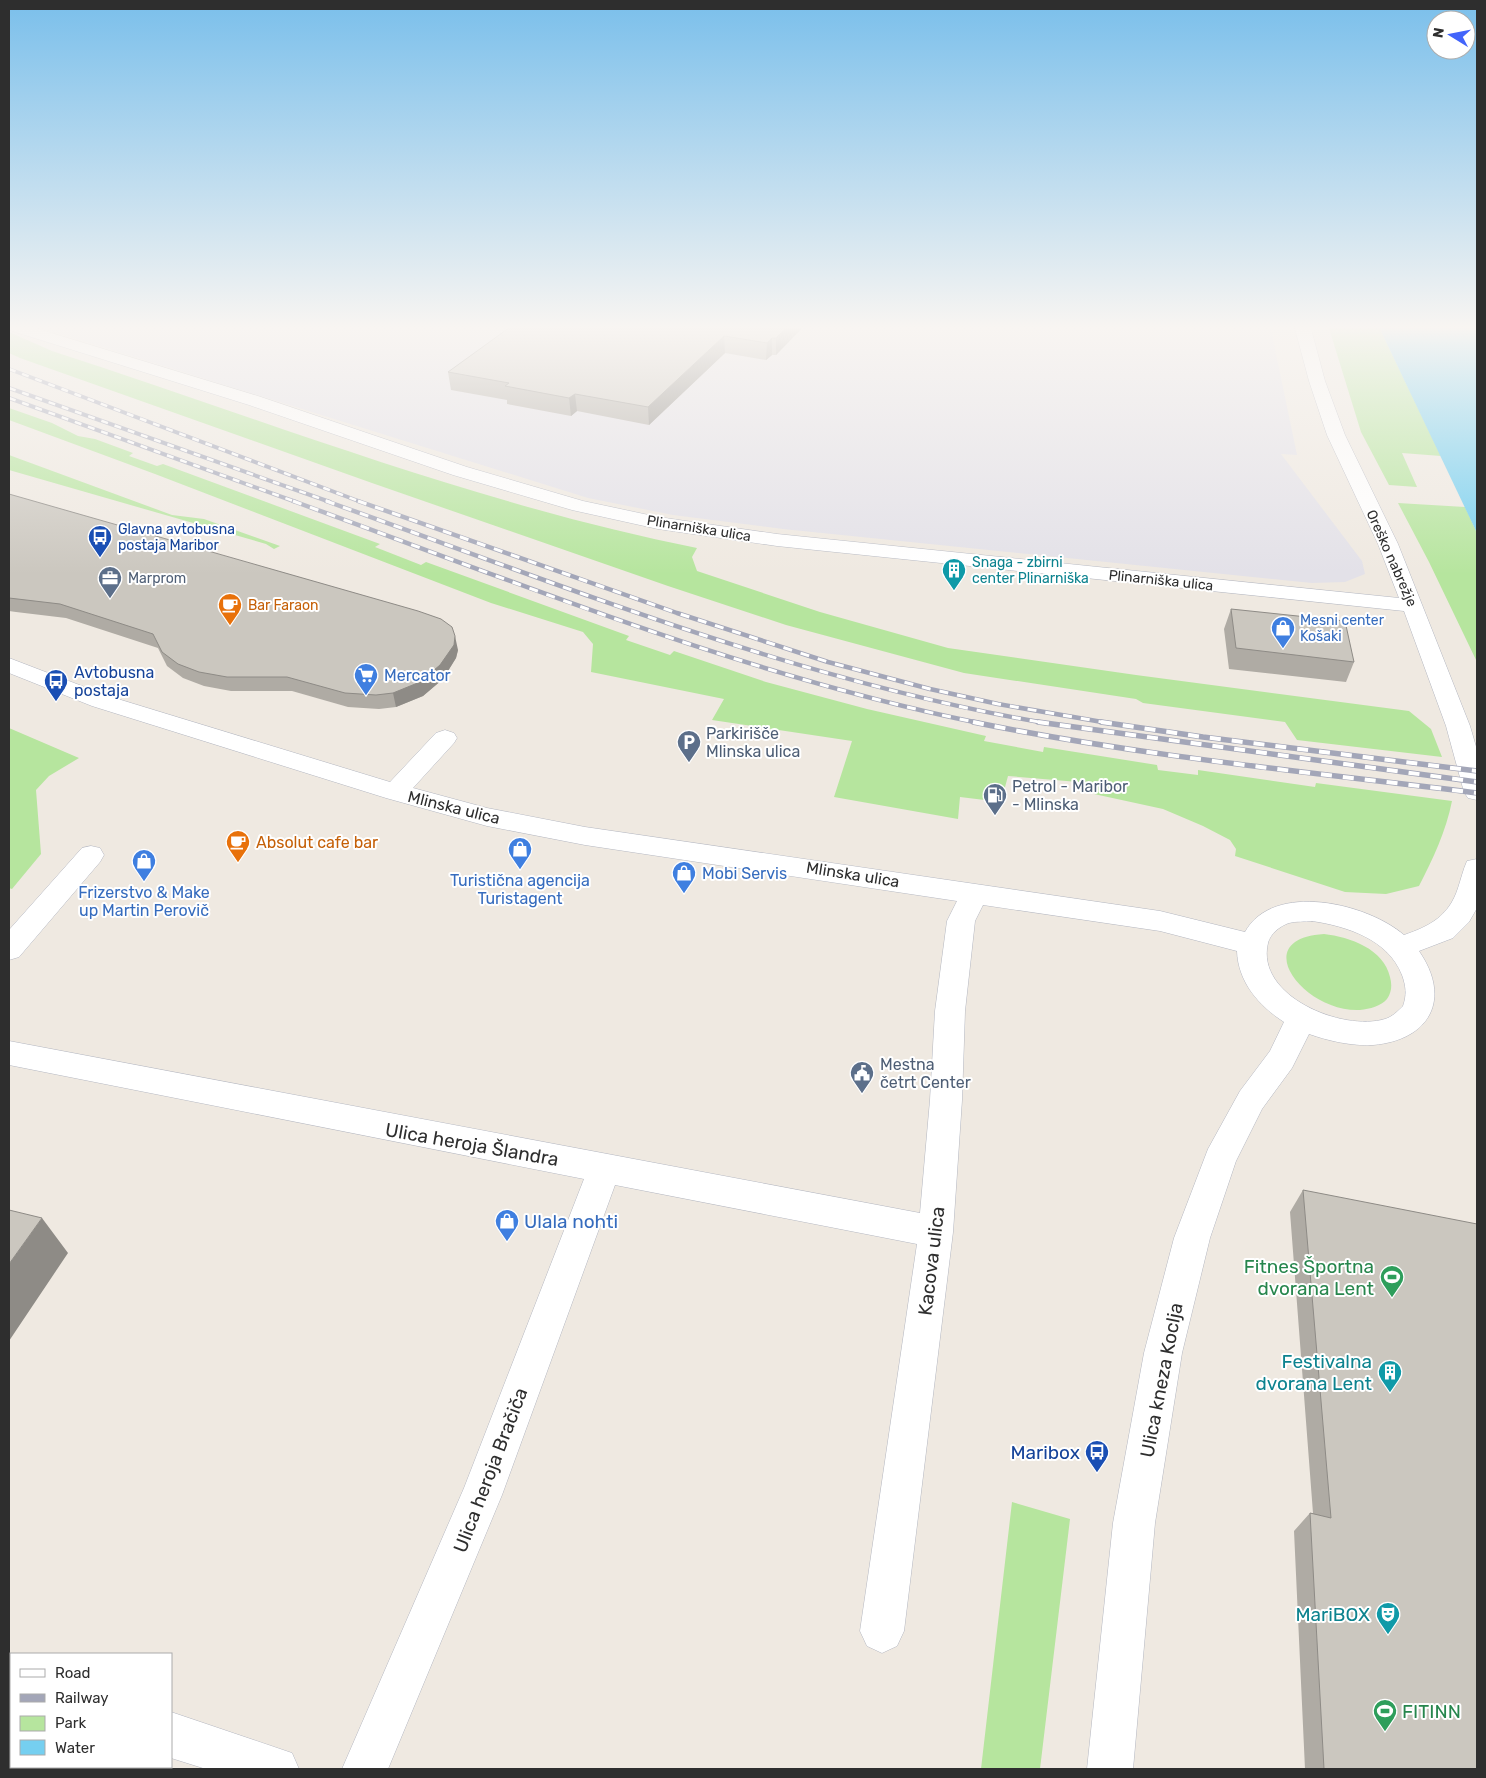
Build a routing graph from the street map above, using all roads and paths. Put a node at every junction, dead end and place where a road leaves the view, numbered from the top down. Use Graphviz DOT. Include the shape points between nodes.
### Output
graph roads {
  1 [pos="275,408"];
  2 [pos="1326,408"];
  3 [pos="1414,606"];
  4 [pos="9,665"];
  5 [pos="445,738"];
  6 [pos="395,792"];
  7 [pos="1477,792"];
  8 [pos="91,855"];
  9 [pos="1477,868"];
  10 [pos="975,893"];
  11 [pos="1252,944"];
  12 [pos="1399,947"];
  13 [pos="9,949"];
  14 [pos="1301,1018"];
  15 [pos="9,1053"];
  16 [pos="605,1168"];
  17 [pos="936,1232"];
  18 [pos="882,1631"];
  19 [pos="172,1735"];
  20 [pos="276,1769"];
  21 [pos="366,1769"];
  22 [pos="1110,1769"];
  1 -- 3 [label="street, Plinarniška ulica" via="460,471 580,506 658,523 777,540"];
  2 -- 3 [label="street, Oreško nabrežje"];
  3 -- 7 [label="street, Oreško nabrežje" via="1458,726"];
  4 -- 6 [label="street, Mlinska ulica" via="100,701"];
  5 -- 6 [label="street, Mlinska ulica"];
  6 -- 10 [label="street, Mlinska ulica" via="487,817 585,836"];
  8 -- 13 [label="street"];
  9 -- 12 [label="street" via="1472,891 1447,928"];
  10 -- 11 [label="street, Mlinska ulica" via="1160,922"];
  10 -- 17 [label="street, Kacova ulica" via="961,921 950,1011"];
  11 -- 12 [label="street" via="1266,923 1294,912 1312,911 1359,922"];
  11 -- 14 [label="street" via="1251,959 1266,990"];
  12 -- 14 [label="street" via="1416,969 1422,992 1416,1012 1405,1022 1384,1031 1356,1033 1336,1031"];
  14 -- 22 [label="street, Ulica kneza Koclja" via="1281,1060 1251,1100 1220,1159 1192,1238 1165,1343 1134,1523"];
  15 -- 16 [label="street, Ulica heroja Šlandra" via="298,1112"];
  16 -- 17 [label="street, Ulica heroja Šlandra"];
  16 -- 21 [label="street, Ulica heroja Bračiča" via="482,1495"];
  17 -- 18 [label="street, Kacova ulica"];
  19 -- 20 [label="street"];
}
